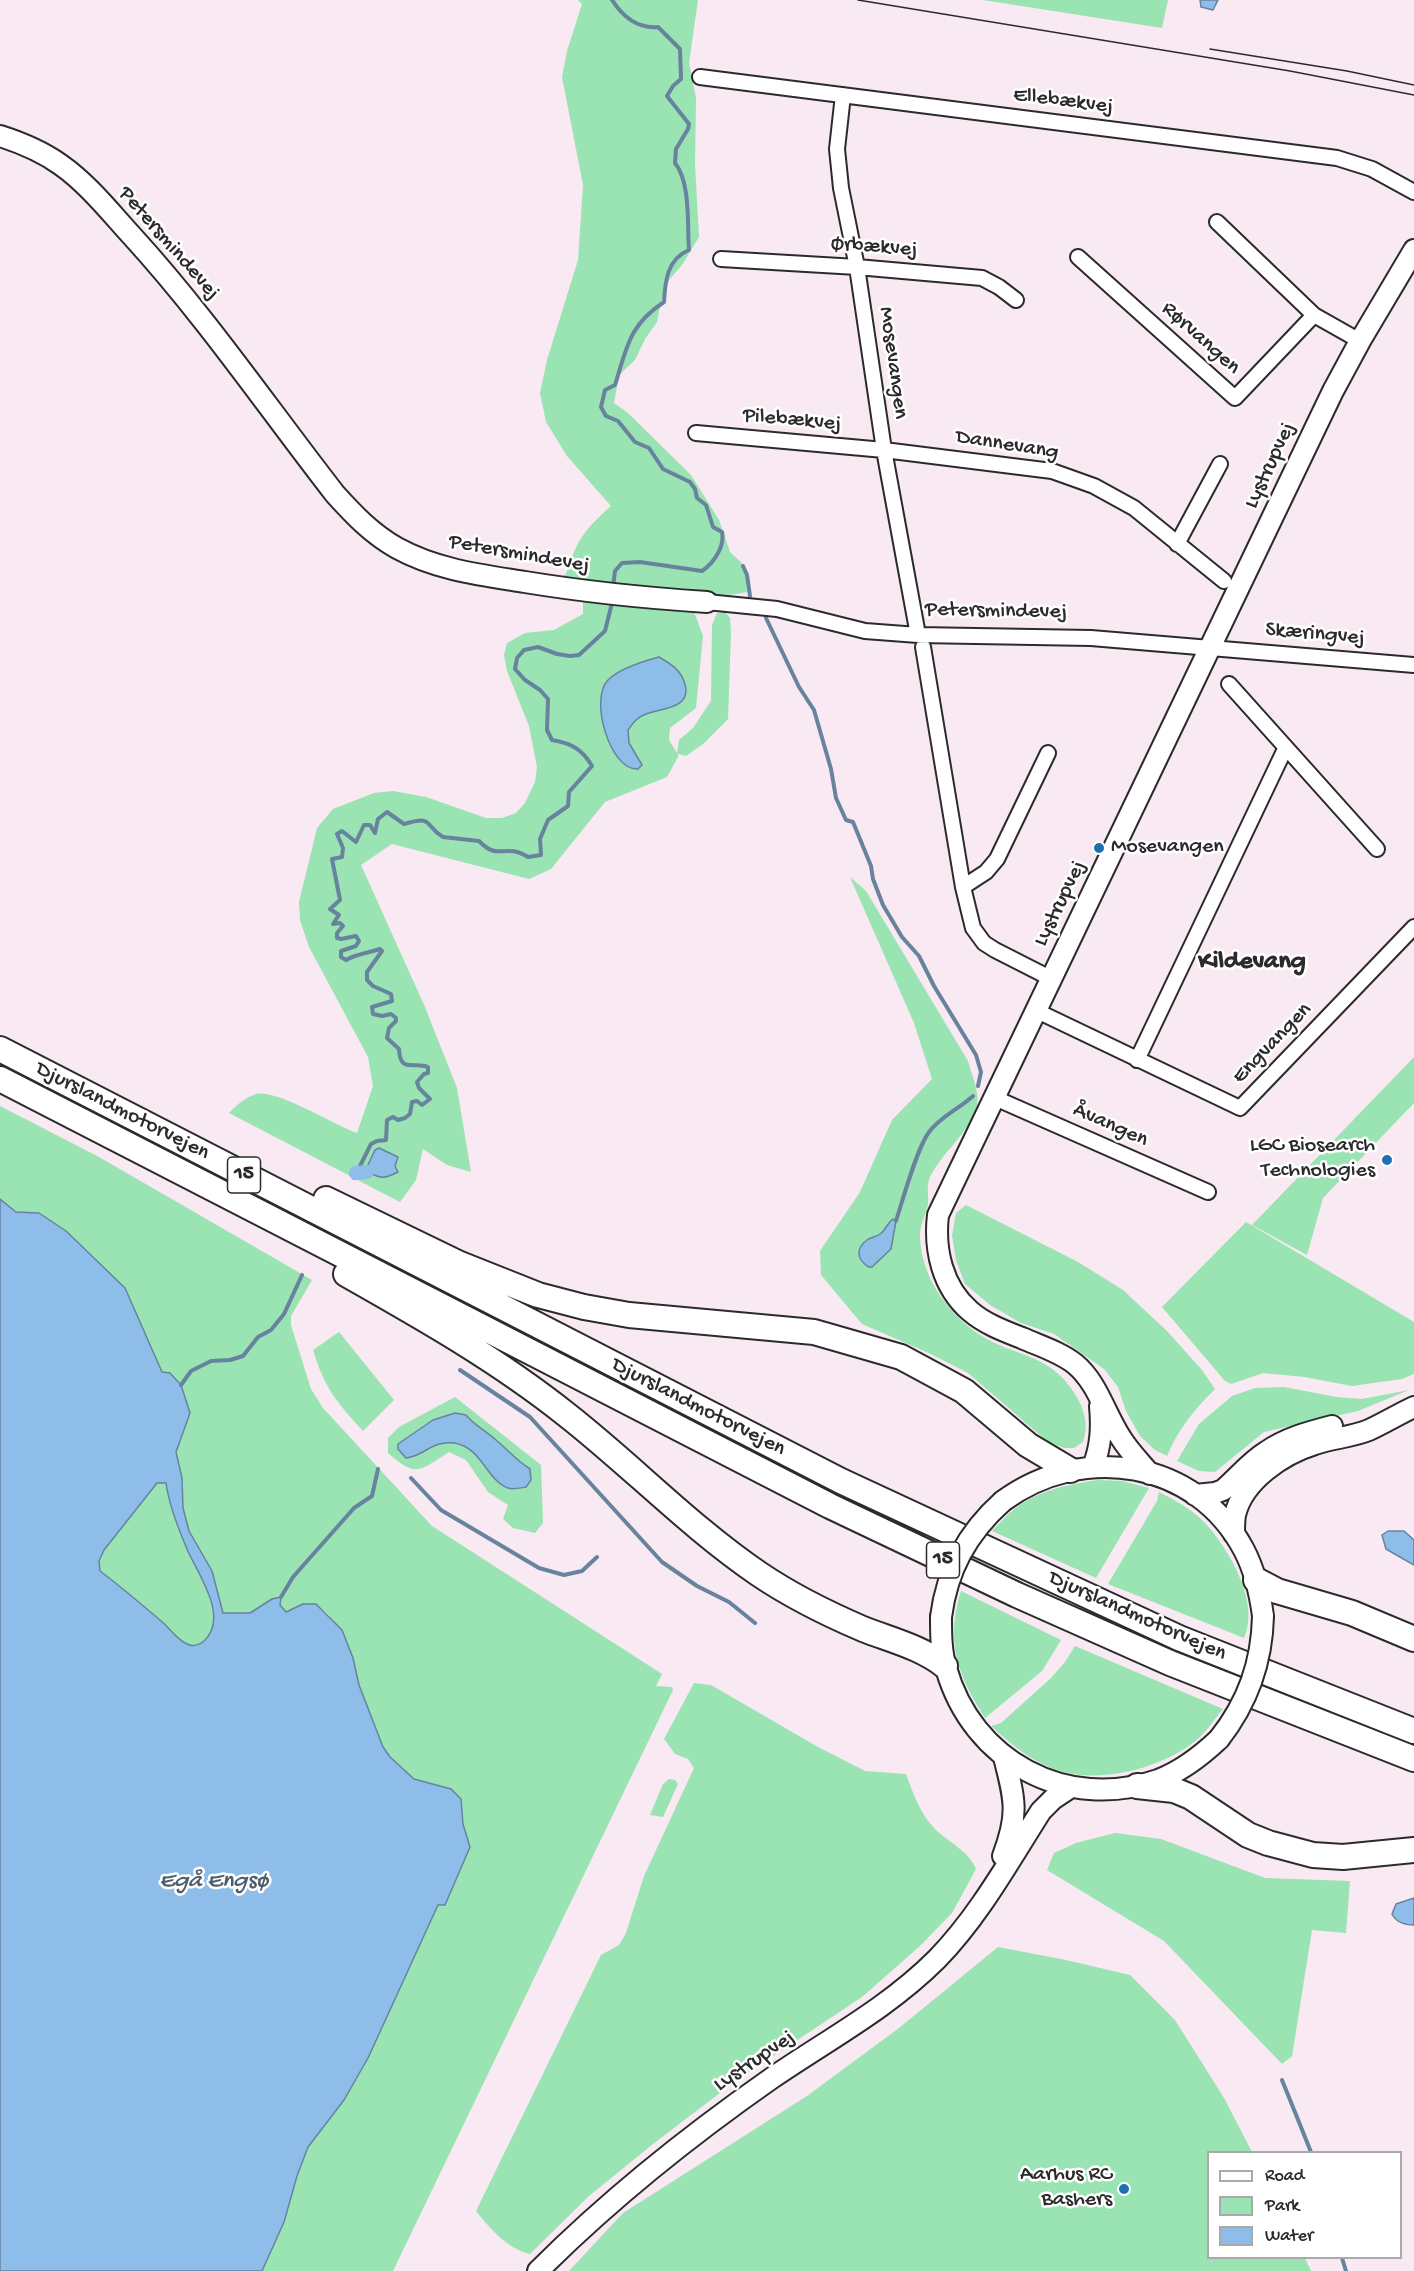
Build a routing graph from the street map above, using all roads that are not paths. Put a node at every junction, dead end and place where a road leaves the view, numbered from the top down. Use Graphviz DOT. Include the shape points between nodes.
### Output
graph roads {
  1 [pos="700,77"];
  2 [pos="843,95"];
  3 [pos="0,136"];
  4 [pos="1414,192"];
  5 [pos="1216,222"];
  6 [pos="1414,250"];
  7 [pos="1078,257"];
  8 [pos="722,259"];
  9 [pos="857,267"];
  10 [pos="1016,300"];
  11 [pos="1314,315"];
  12 [pos="1360,341"];
  13 [pos="696,433"];
  14 [pos="884,450"];
  15 [pos="1220,464"];
  16 [pos="1177,544"];
  17 [pos="1224,581"];
  18 [pos="707,602"];
  19 [pos="920,641"];
  20 [pos="1212,647"];
  21 [pos="1414,664"];
  22 [pos="1229,684"];
  23 [pos="1285,749"];
  24 [pos="1048,753"];
  25 [pos="1377,849"];
  26 [pos="963,887"];
  27 [pos="1414,927"];
  28 [pos="1052,979"];
  29 [pos="1037,1011"];
  30 [pos="0,1041"];
  31 [pos="0,1048"];
  32 [pos="1137,1060"];
  33 [pos="0,1079"];
  34 [pos="995,1098"];
  35 [pos="98,1129"];
  36 [pos="1208,1192"];
  37 [pos="1099,1398"];
  38 [pos="1414,1407"];
  39 [pos="1394,1416"];
  40 [pos="1082,1468"];
  41 [pos="1150,1474"];
  42 [pos="1195,1495"];
  43 [pos="1234,1534"];
  44 [pos="1256,1580"];
  45 [pos="1414,1639"];
  46 [pos="945,1666"];
  47 [pos="1414,1731"];
  48 [pos="1004,1757"];
  49 [pos="1414,1759"];
  50 [pos="1137,1786"];
  51 [pos="1071,1787"];
  52 [pos="1414,1850"];
  53 [pos="991,1888"];
  54 [pos="538,2271"];
  1 -- 2 [label="street, Ellebækvej"];
  2 -- 4 [label="street, Ellebækvej" via="1337,158 1372,169"];
  2 -- 9 [label="street, Mosevangen" via="837,149"];
  3 -- 18 [label="street, Petersmindevej" via="63,166 108,210 165,271 335,494 376,534 398,548 450,569 588,592"];
  5 -- 11 [label="street"];
  6 -- 12 [label="street, Lystrupvej"];
  7 -- 11 [label="street, Rørvangen" via="1235,398"];
  8 -- 9 [label="street, Ørbækvej"];
  9 -- 10 [label="street, Ørbækvej" via="982,278"];
  9 -- 14 [label="street, Mosevangen"];
  11 -- 12 [label="street"];
  12 -- 20 [label="street, Lystrupvej"];
  13 -- 14 [label="street, Pilebækvej"];
  14 -- 16 [label="street, Dannevang" via="1052,471 1094,486 1134,508"];
  14 -- 19 [label="street, Mosevangen"];
  15 -- 16 [label="street"];
  16 -- 17 [label="street, Dannevang"];
  18 -- 19 [label="street, Petersmindevej" via="777,609"];
  19 -- 20 [label="street, Petersmindevej" via="1091,638"];
  19 -- 26 [label="street, Mosevangen"];
  20 -- 21 [label="street, Skæringvej"];
  20 -- 28 [label="street, Lystrupvej"];
  22 -- 23 [label="street"];
  23 -- 25 [label="street"];
  23 -- 32 [label="street"];
  24 -- 26 [label="street" via="997,859 986,872"];
  26 -- 28 [label="street, Mosevangen" via="973,928 984,943"];
  27 -- 32 [label="street, Engvangen" via="1240,1108"];
  28 -- 29 [label="street, Lystrupvej"];
  29 -- 32 [label="street, Engvangen"];
  29 -- 34 [label="street, Lystrupvej"];
  30 -- 40 [label="highway" via="499,1281 584,1307 694,1322 814,1332 901,1357 964,1391 1028,1445"];
  31 -- 47 [label="highway, Djurslandmotorvejen / 15" via="841,1481 1179,1638"];
  33 -- 35 [label="highway, Djurslandmotorvejen / 15"];
  34 -- 36 [label="street, Åvangen"];
  34 -- 37 [label="street, Lystrupvej" via="938,1215 936,1233 944,1274 969,1311 991,1325 1055,1351 1076,1365"];
  35 -- 46 [label="highway" via="475,1349 568,1416 685,1518 761,1575 846,1622 932,1655"];
  35 -- 49 [label="highway, Djurslandmotorvejen / 15" via="830,1506 1170,1663"];
  37 -- 40 [label="street, Lystrupvej" via="1100,1447"];
  37 -- 41 [label="street, Lystrupvej" via="1121,1439"];
  38 -- 39 [label="street"];
  39 -- 42 [label="street" via="1362,1419 1283,1441 1223,1490"];
  39 -- 43 [label="street" via="1367,1431 1314,1444 1285,1457 1252,1485 1235,1516"];
  40 -- 41 [label="street" via="1112,1466"];
  40 -- 46 [label="street, bridge" via="1036,1480 1003,1501 976,1528 956,1562 944,1598 941,1645"];
  41 -- 42 [label="street"];
  42 -- 43 [label="street"];
  43 -- 44 [label="street"];
  44 -- 45 [label="highway" via="1277,1592 1352,1613"];
  44 -- 50 [label="street, bridge" via="1263,1616 1260,1654 1241,1708 1202,1755 1182,1769"];
  46 -- 48 [label="street" via="967,1717"];
  48 -- 51 [label="street" via="1047,1780"];
  48 -- 53 [label="street, Lystrupvej" via="1014,1795 1015,1818"];
  50 -- 51 [label="street" via="1093,1790"];
  50 -- 52 [label="highway" via="1191,1797 1248,1835 1313,1855 1343,1857"];
  51 -- 53 [label="street, Lystrupvej" via="1041,1811"];
  53 -- 54 [label="street, Lystrupvej" via="973,1917 937,1959 891,2001 711,2121 614,2199"];
}
